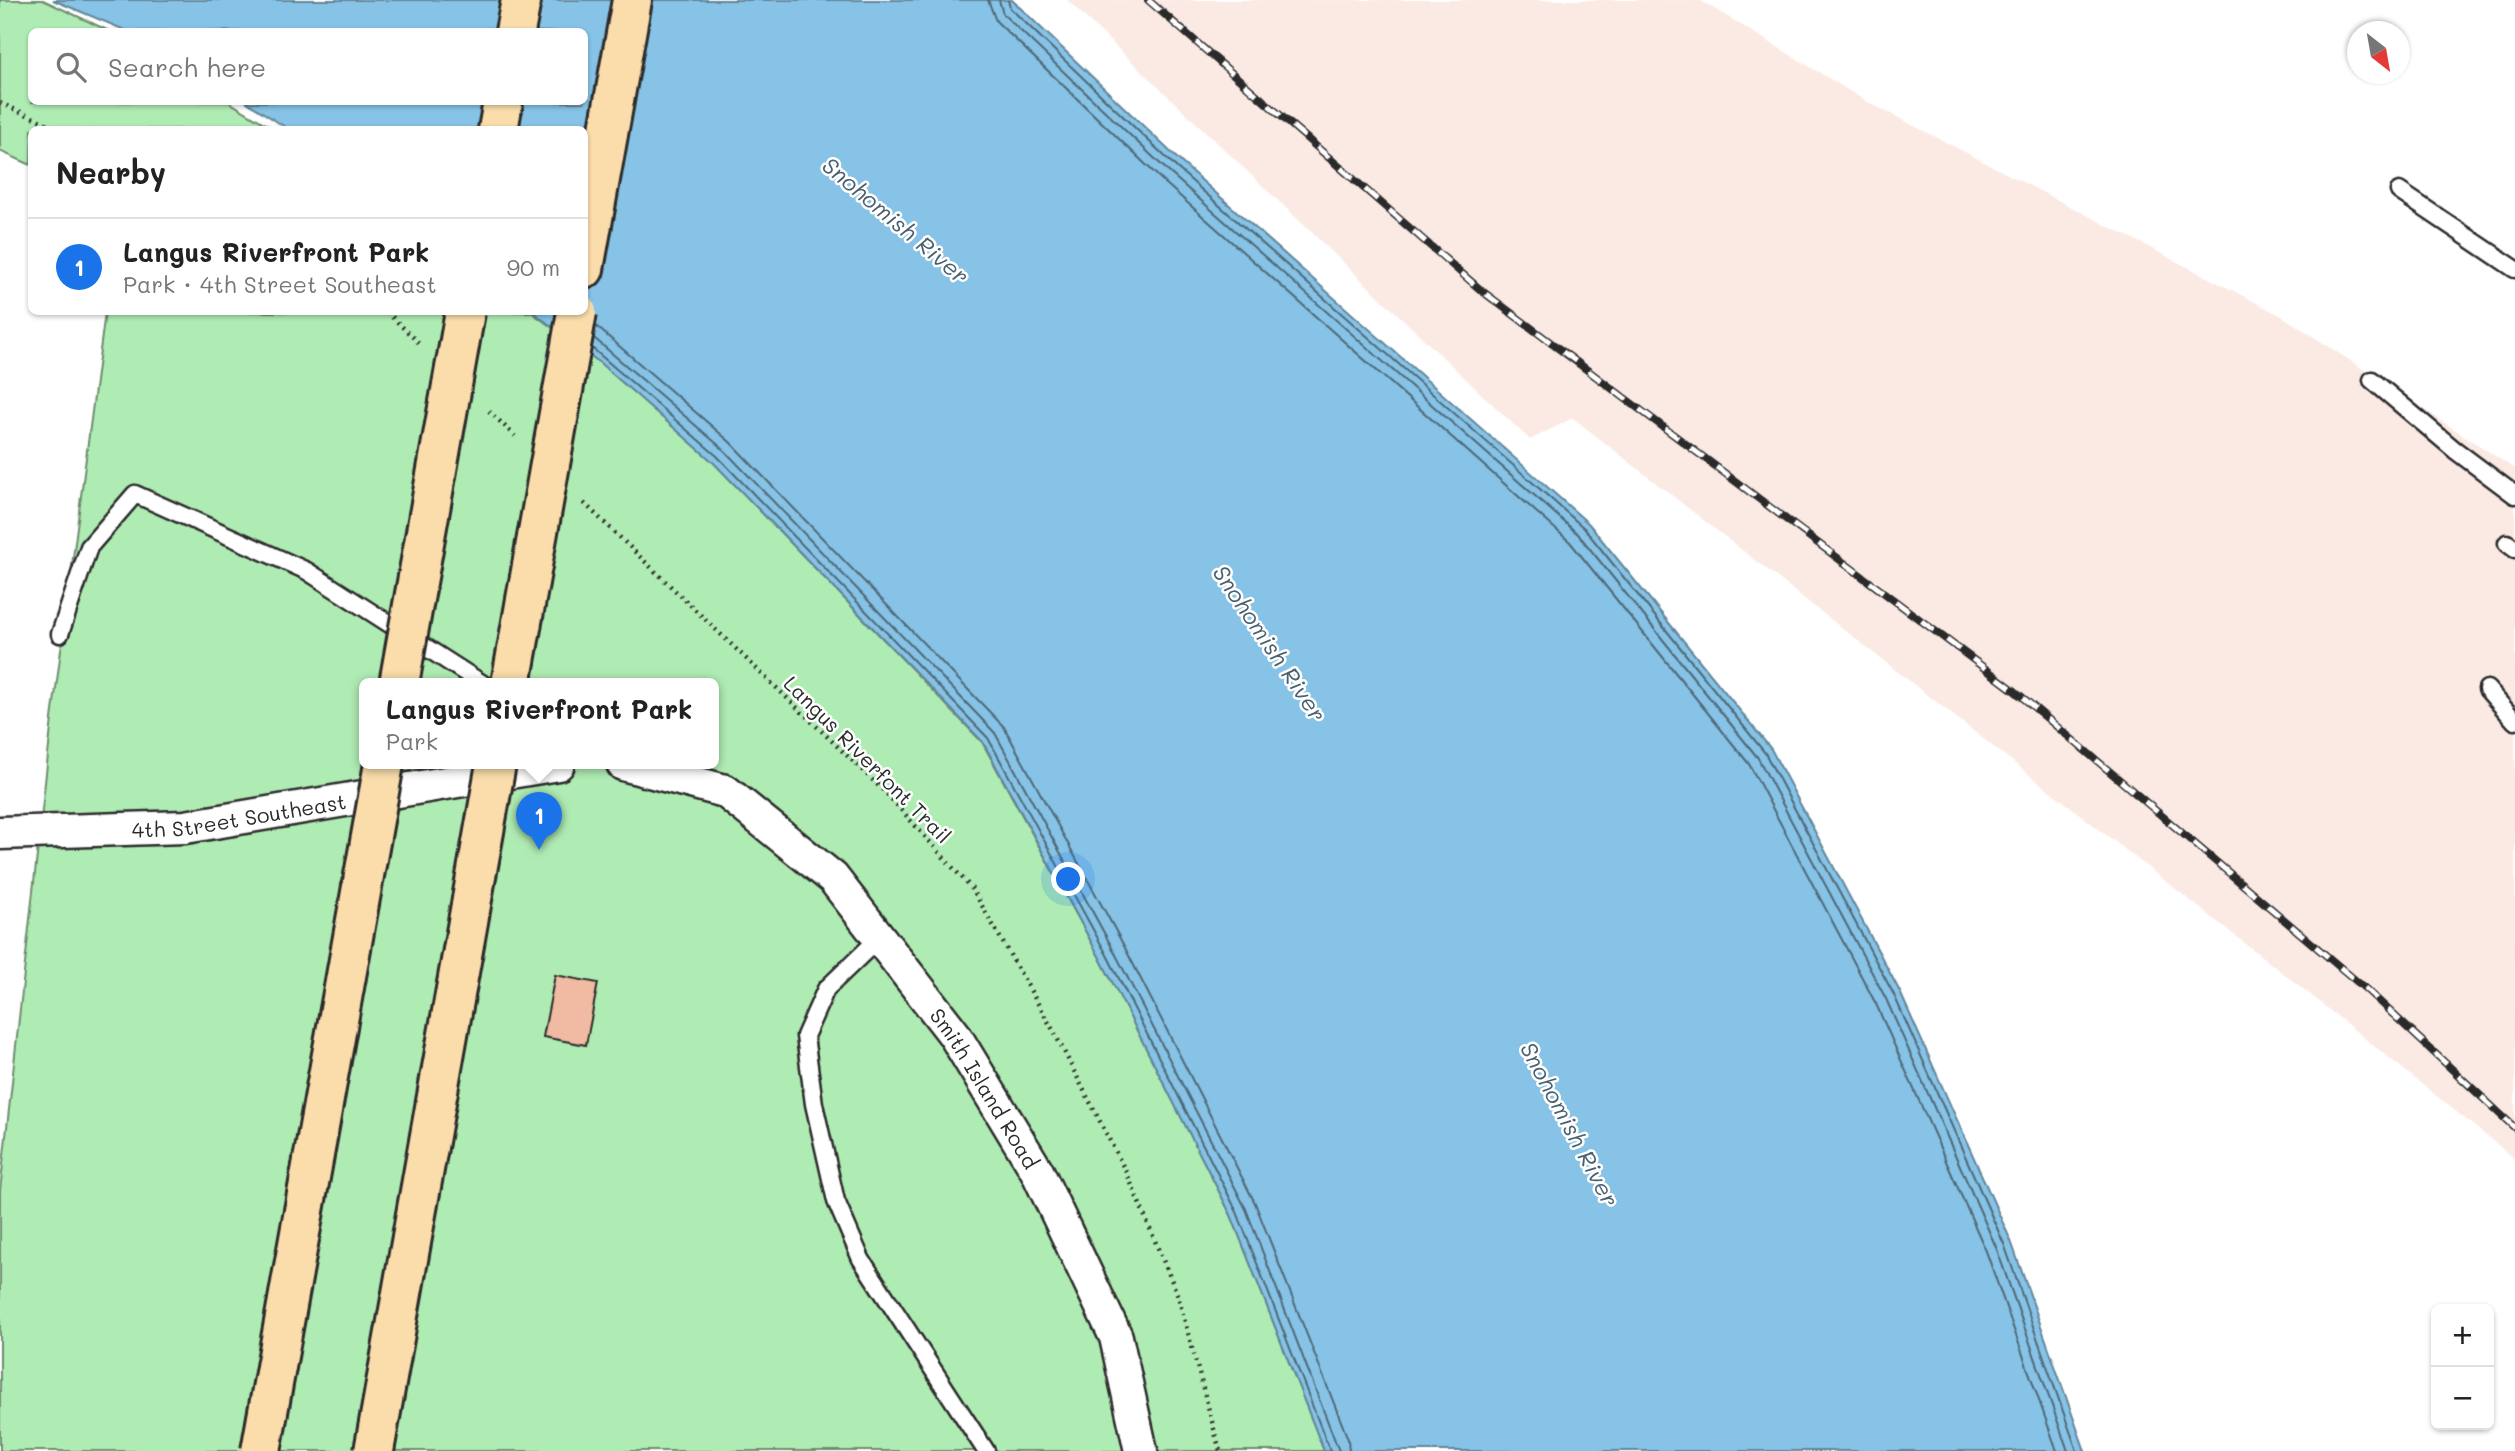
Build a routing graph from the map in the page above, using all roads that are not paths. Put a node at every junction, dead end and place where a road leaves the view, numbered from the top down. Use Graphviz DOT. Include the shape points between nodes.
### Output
graph roads {
  1 [pos="521,0"];
  2 [pos="632,0"];
  3 [pos="516,28"];
  4 [pos="502,105"];
  5 [pos="499,126"];
  6 [pos="2399,191"];
  7 [pos="588,246"];
  8 [pos="2515,270"];
  9 [pos="464,315"];
  10 [pos="576,315"];
  11 [pos="2372,380"];
  12 [pos="2515,495"];
  13 [pos="60,634"];
  14 [pos="399,678"];
  15 [pos="473,678"];
  16 [pos="512,678"];
  17 [pos="2487,689"];
  18 [pos="2515,721"];
  19 [pos="383,769"];
  20 [pos="495,769"];
  21 [pos="528,769"];
  22 [pos="642,769"];
  23 [pos="0,833"];
  24 [pos="879,938"];
  25 [pos="261,1451"];
  26 [pos="374,1451"];
  27 [pos="986,1451"];
  28 [pos="1141,1451"];
  1 -- 3 [label="highway"];
  2 -- 7 [label="highway"];
  4 -- 5 [label="highway"];
  6 -- 8 [label="lane"];
  9 -- 14 [label="highway, bridge"];
  10 -- 16 [label="highway, bridge"];
  11 -- 12 [label="lane"];
  13 -- 15 [label="lane" via="89,547 135,494 307,571"];
  17 -- 18 [label="lane"];
  19 -- 25 [label="highway, bridge"];
  20 -- 26 [label="highway, bridge"];
  21 -- 23 [label="street, 4th Street Southeast" via="185,827"];
  22 -- 24 [label="street, Smith Island Road" via="725,791 833,877"];
  24 -- 27 [label="lane" via="826,989 804,1036 814,1104 836,1201 861,1259"];
  24 -- 28 [label="street, Smith Island Road" via="954,1034 1037,1171 1116,1337"];
}
